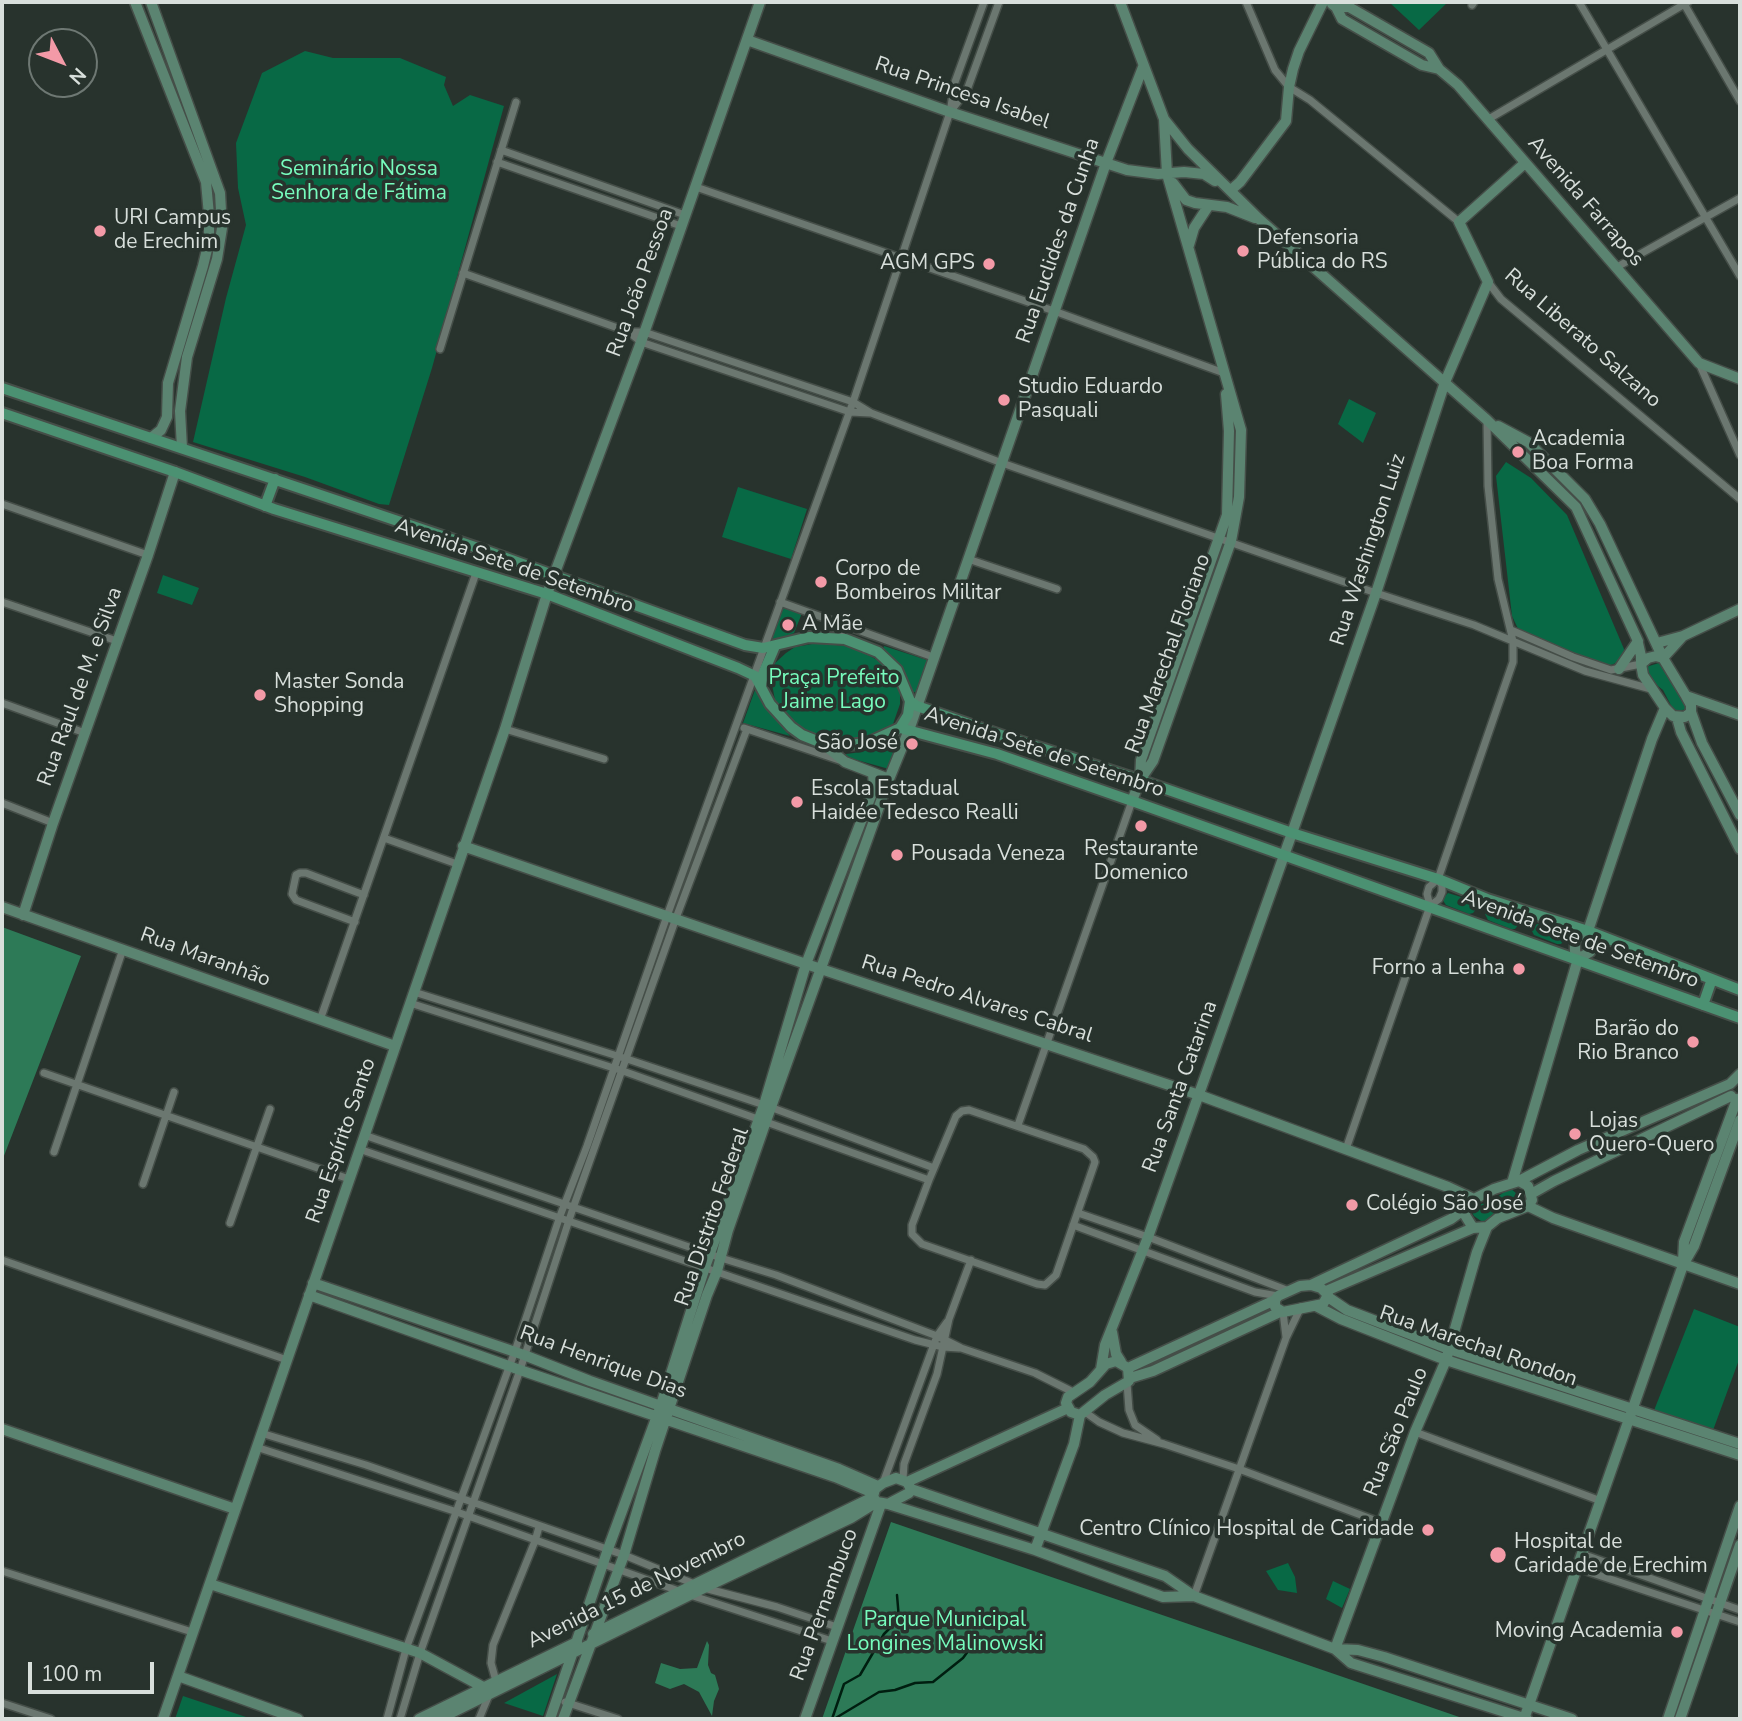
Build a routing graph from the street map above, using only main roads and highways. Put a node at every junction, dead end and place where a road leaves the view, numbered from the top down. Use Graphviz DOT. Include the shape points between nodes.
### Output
graph roads {
  1 [pos="2,388"];
  2 [pos="2,414"];
  3 [pos="182,448"];
  4 [pos="175,472"];
  5 [pos="275,479"];
  6 [pos="265,506"];
  7 [pos="484,550"];
  8 [pos="476,573"];
  9 [pos="775,646"];
  10 [pos="761,687"];
  11 [pos="914,704"];
  12 [pos="905,729"];
  13 [pos="1001,735"];
  14 [pos="997,754"];
  15 [pos="1712,979"];
  16 [pos="1740,990"];
  17 [pos="1703,1005"];
  18 [pos="1740,1018"];
  1 -- 3 [label="main road, Avenida Sete de Setembro"];
  2 -- 4 [label="main road, Avenida Sete de Setembro"];
  3 -- 4 [label="main road"];
  3 -- 5 [label="main road, Avenida Sete de Setembro"];
  4 -- 6 [label="main road, Avenida Sete de Setembro"];
  5 -- 6 [label="main road"];
  5 -- 7 [label="main road, Avenida Sete de Setembro"];
  6 -- 8 [label="main road, Avenida Sete de Setembro"];
  7 -- 8 [label="main road"];
  7 -- 9 [label="main road, Avenida Sete de Setembro" via="745,645"];
  8 -- 10 [label="main road, Avenida Sete de Setembro" via="547,594 755,676"];
  9 -- 10 [label="main road"];
  9 -- 11 [label="main road, Avenida Sete de Setembro" via="809,636 845,639 878,652 897,670"];
  10 -- 12 [label="main road, Avenida Sete de Setembro" via="780,716 802,736 817,741 867,743"];
  11 -- 12 [label="main road"];
  11 -- 13 [label="main road, Avenida Sete de Setembro"];
  12 -- 14 [label="main road, Avenida Sete de Setembro"];
  13 -- 14 [label="main road"];
  13 -- 15 [label="main road, Avenida Sete de Setembro" via="1438,879"];
  14 -- 17 [label="main road, Avenida Sete de Setembro"];
  15 -- 16 [label="main road, Avenida Sete de Setembro"];
  15 -- 17 [label="main road"];
  17 -- 18 [label="main road, Avenida Sete de Setembro"];
}
